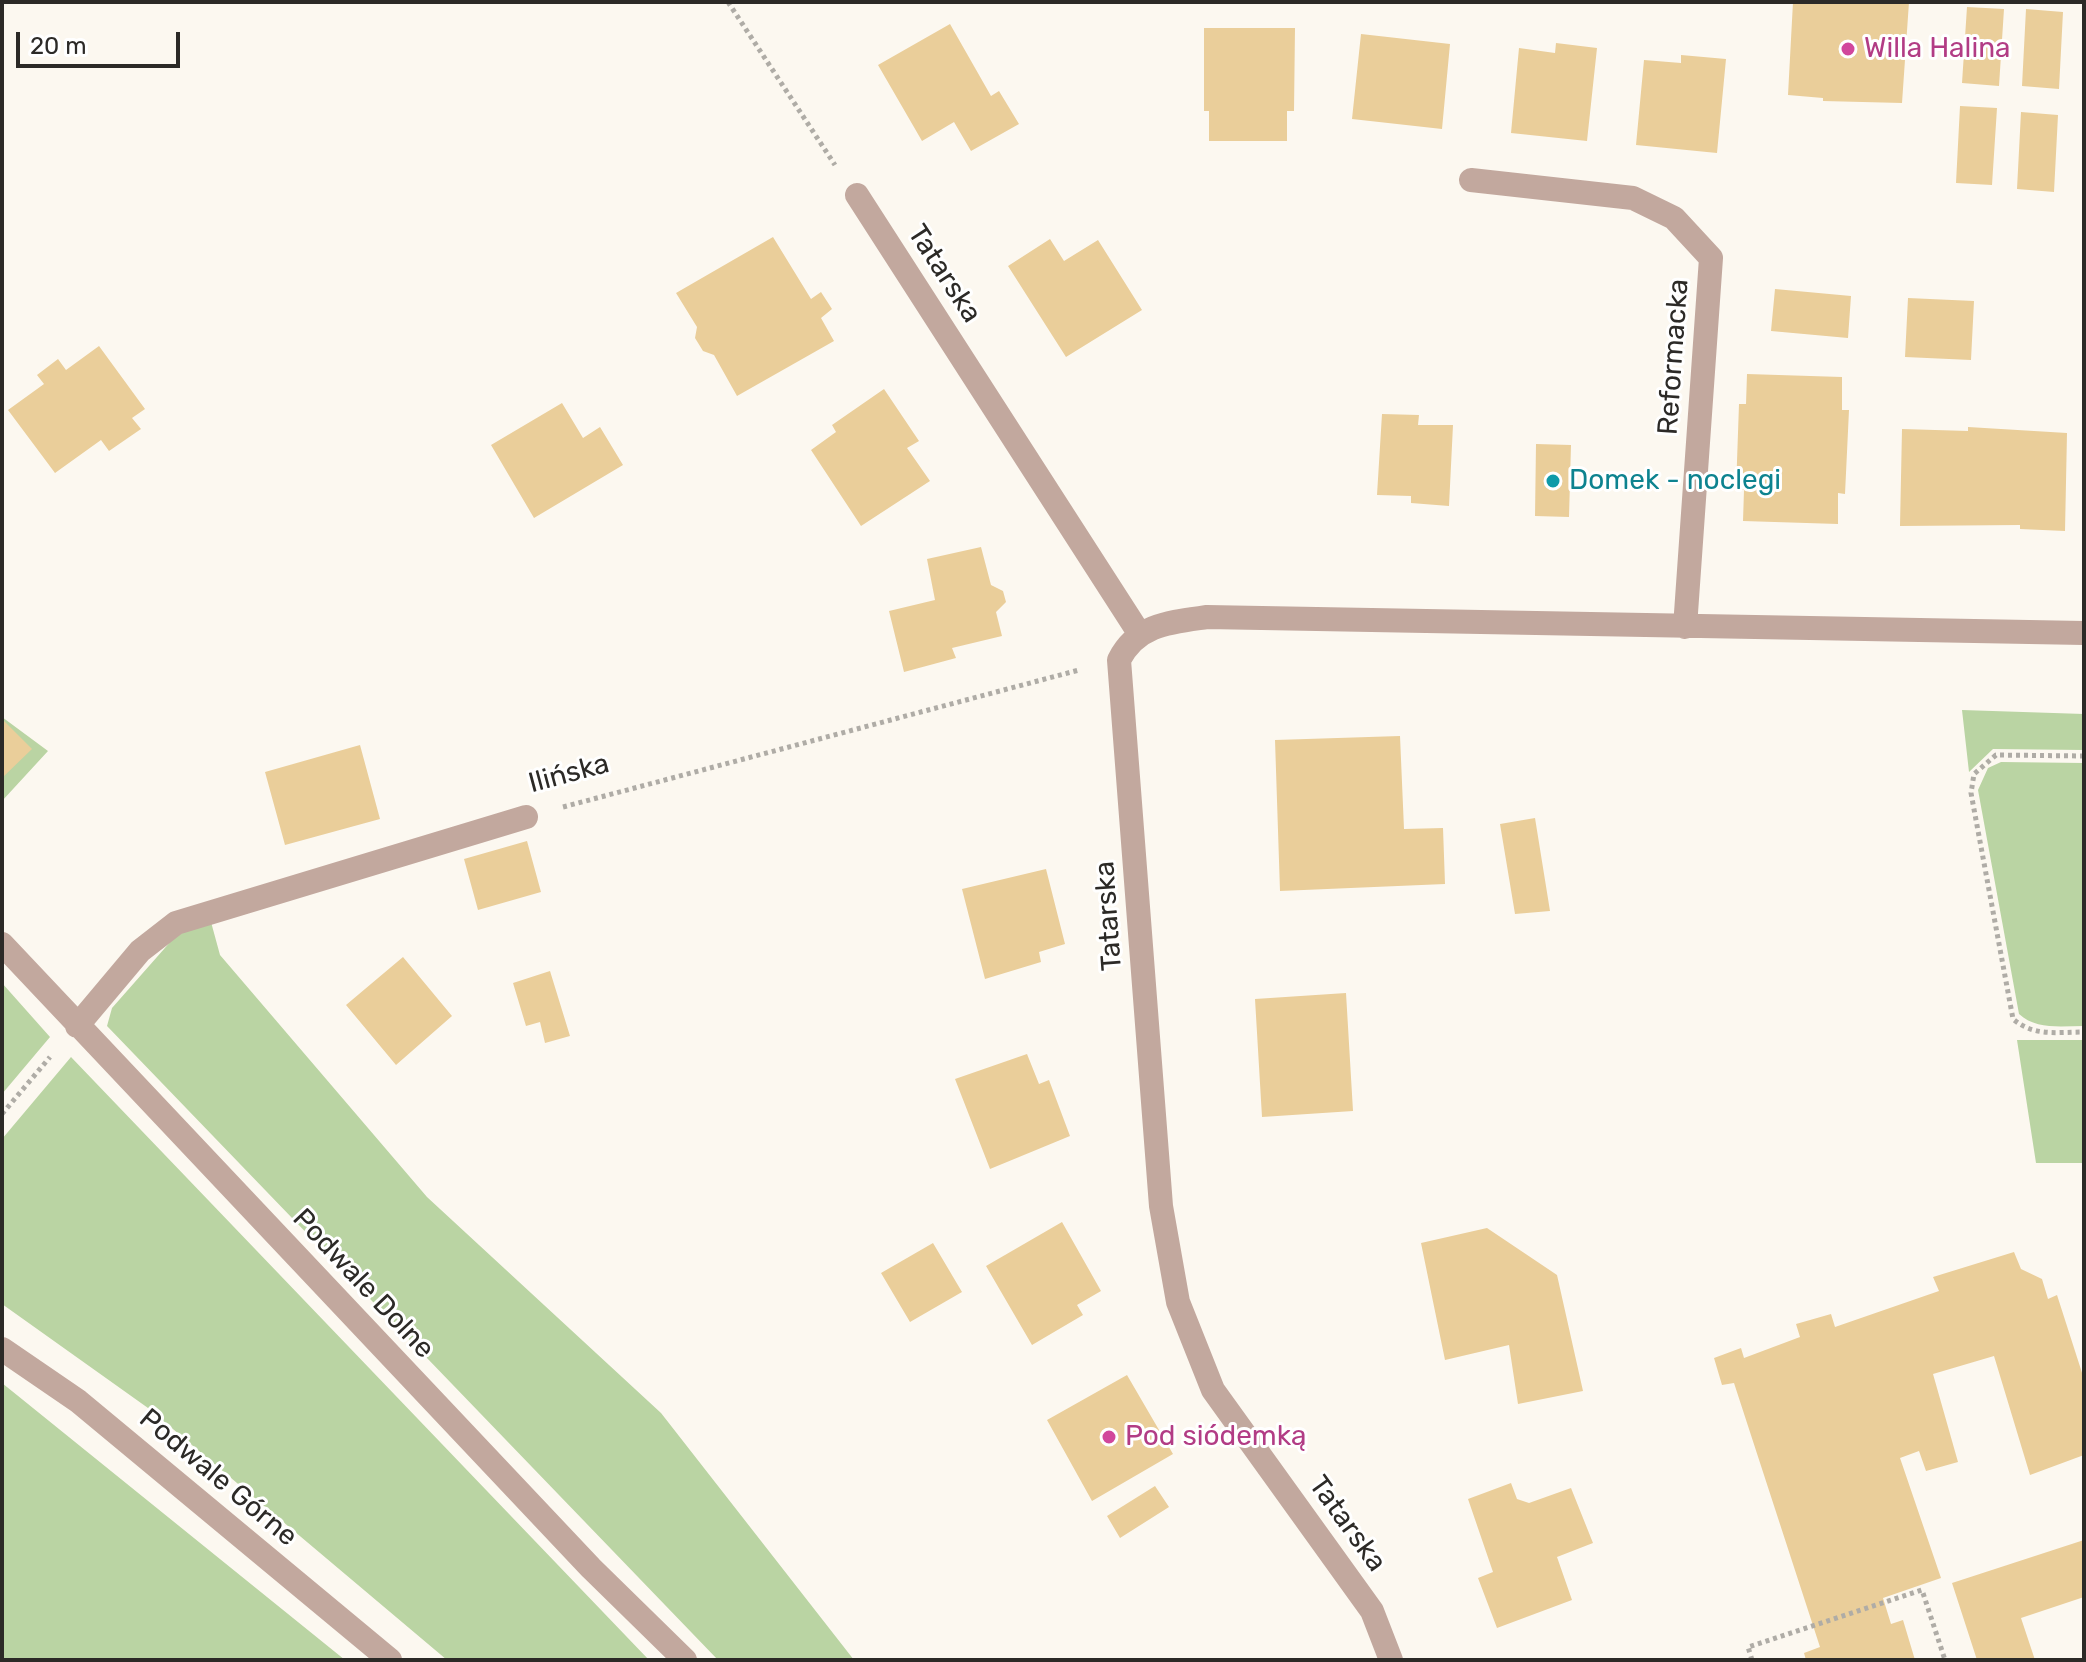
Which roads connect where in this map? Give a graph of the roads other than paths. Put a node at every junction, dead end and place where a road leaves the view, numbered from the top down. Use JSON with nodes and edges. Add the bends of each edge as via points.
{"nodes":[{"id":1,"x":1471,"y":180,"type":"dead end"},
{"id":2,"x":857,"y":195,"type":"road end"},
{"id":3,"x":1685,"y":627,"type":"junction"},
{"id":4,"x":1139,"y":633,"type":"junction"},
{"id":5,"x":2084,"y":633,"type":"edge"},
{"id":6,"x":526,"y":817,"type":"road end"},
{"id":7,"x":2,"y":944,"type":"edge"},
{"id":8,"x":77,"y":1026,"type":"junction"},
{"id":9,"x":2,"y":1349,"type":"edge"},
{"id":10,"x":390,"y":1660,"type":"edge"},
{"id":11,"x":685,"y":1660,"type":"edge"},
{"id":12,"x":1391,"y":1660,"type":"edge"}],
"edges":[{"from":1,"to":3,"type":"street","name":"Reformacka","via":[[1633,198],[1674,218],[1711,258]]},
{"from":2,"to":4,"type":"street","name":"Tatarska"},
{"from":3,"to":4,"type":"street","via":[[1207,617],[1168,622]]},
{"from":3,"to":5,"type":"street"},
{"from":4,"to":12,"type":"street","name":"Tatarska","via":[[1119,660],[1161,1206],[1178,1302],[1213,1390],[1372,1611]]},
{"from":6,"to":8,"type":"street","name":"Ilińska","via":[[176,923],[140,951]]},
{"from":7,"to":8,"type":"street","name":"Podwale Dolne"},
{"from":8,"to":11,"type":"street","name":"Podwale Dolne","via":[[591,1568]]},
{"from":9,"to":10,"type":"street","name":"Podwale Górne","via":[[78,1401]]}]}
